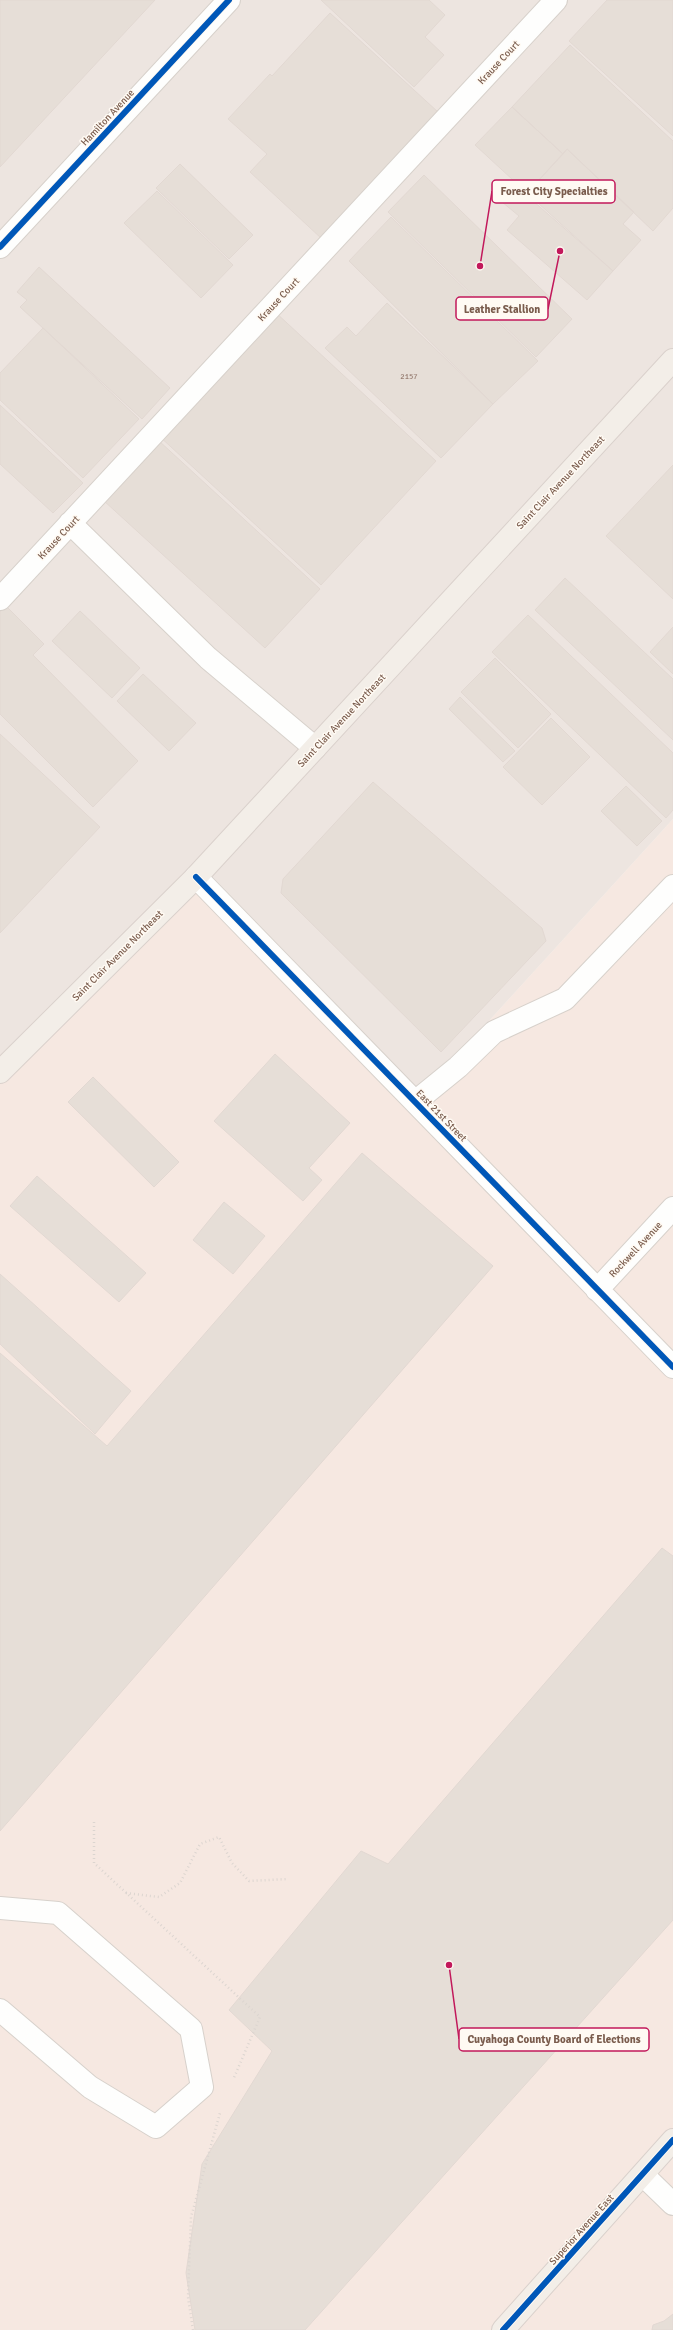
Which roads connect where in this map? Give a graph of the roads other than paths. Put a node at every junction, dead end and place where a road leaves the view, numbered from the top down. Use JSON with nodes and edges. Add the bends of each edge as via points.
{"nodes":[{"id":1,"x":229,"y":0,"type":"edge"},
{"id":2,"x":556,"y":0,"type":"edge"},
{"id":3,"x":0,"y":247,"type":"edge"},
{"id":4,"x":673,"y":360,"type":"edge"},
{"id":5,"x":70,"y":523,"type":"junction"},
{"id":6,"x":0,"y":599,"type":"edge"},
{"id":7,"x":315,"y":748,"type":"junction"},
{"id":8,"x":196,"y":877,"type":"junction"},
{"id":9,"x":673,"y":886,"type":"edge"},
{"id":10,"x":0,"y":1072,"type":"edge"},
{"id":11,"x":415,"y":1102,"type":"junction"},
{"id":12,"x":673,"y":1208,"type":"edge"},
{"id":13,"x":597,"y":1290,"type":"junction"},
{"id":14,"x":673,"y":1367,"type":"edge"},
{"id":15,"x":0,"y":1908,"type":"edge"},
{"id":16,"x":0,"y":2010,"type":"edge"},
{"id":17,"x":673,"y":2140,"type":"edge"},
{"id":18,"x":643,"y":2176,"type":"junction"},
{"id":19,"x":673,"y":2204,"type":"edge"},
{"id":20,"x":503,"y":2330,"type":"edge"}],
"edges":[{"from":1,"to":3,"type":"street","name":"Hamilton Avenue"},
{"from":2,"to":5,"type":"street","name":"Krause Court"},
{"from":4,"to":7,"type":"main road","name":"Saint Clair Avenue Northeast"},
{"from":5,"to":6,"type":"street","name":"Krause Court"},
{"from":5,"to":7,"type":"street","via":[[208,658]]},
{"from":7,"to":8,"type":"main road","name":"Saint Clair Avenue Northeast"},
{"from":8,"to":10,"type":"main road","name":"Saint Clair Avenue Northeast"},
{"from":8,"to":11,"type":"street","name":"East 21st Street"},
{"from":9,"to":11,"type":"street","via":[[565,999],[494,1032],[458,1068]]},
{"from":11,"to":13,"type":"street","name":"East 21st Street"},
{"from":12,"to":13,"type":"street","name":"Rockwell Avenue"},
{"from":13,"to":14,"type":"street","name":"East 21st Street"},
{"from":15,"to":16,"type":"street","via":[[58,1913],[191,2029],[202,2087],[156,2127],[90,2087]]},
{"from":17,"to":18,"type":"main road","name":"Superior Avenue East"},
{"from":18,"to":19,"type":"street"},
{"from":18,"to":20,"type":"main road","name":"Superior Avenue East"}]}
